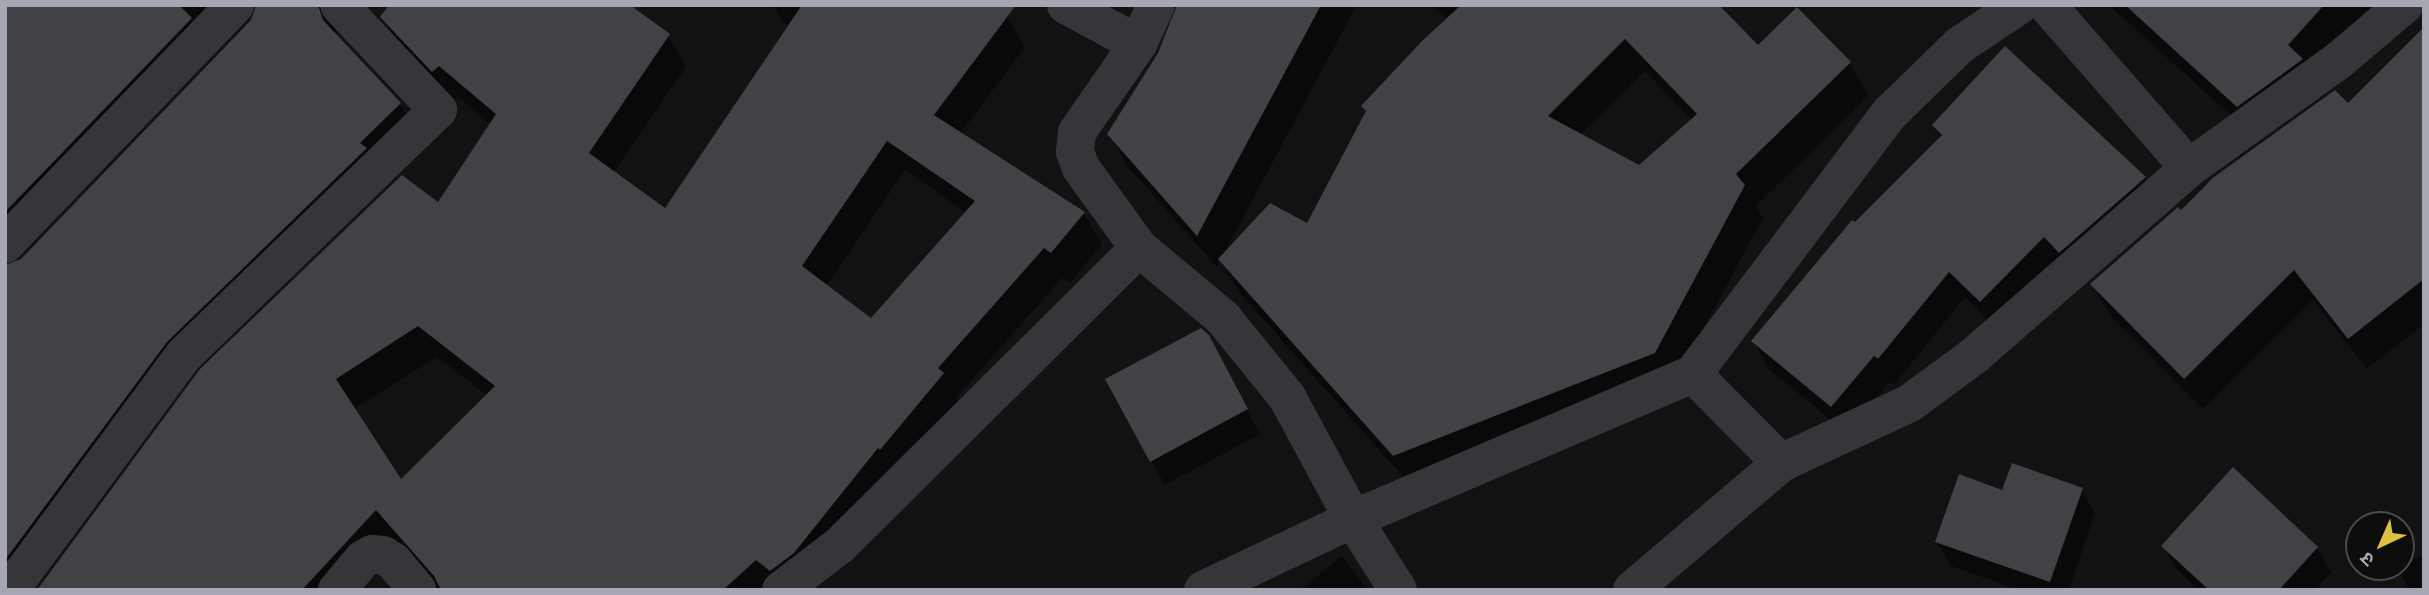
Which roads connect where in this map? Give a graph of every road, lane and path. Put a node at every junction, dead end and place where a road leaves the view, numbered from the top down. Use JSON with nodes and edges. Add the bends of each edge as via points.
{"nodes":[{"id":1,"x":235,"y":5,"type":"edge"},
{"id":2,"x":339,"y":5,"type":"edge"},
{"id":3,"x":1066,"y":5,"type":"edge"},
{"id":4,"x":1156,"y":5,"type":"edge"},
{"id":5,"x":2020,"y":5,"type":"edge"},
{"id":6,"x":2047,"y":5,"type":"edge"},
{"id":7,"x":2404,"y":5,"type":"edge"},
{"id":8,"x":1138,"y":44,"type":"junction"},
{"id":9,"x":2189,"y":168,"type":"junction"},
{"id":10,"x":5,"y":244,"type":"edge"},
{"id":11,"x":1139,"y":248,"type":"junction"},
{"id":12,"x":1693,"y":374,"type":"junction"},
{"id":13,"x":1781,"y":463,"type":"junction"},
{"id":14,"x":1353,"y":519,"type":"junction"},
{"id":15,"x":10,"y":590,"type":"edge"},
{"id":16,"x":337,"y":590,"type":"edge"},
{"id":17,"x":417,"y":590,"type":"edge"},
{"id":18,"x":780,"y":590,"type":"edge"},
{"id":19,"x":1203,"y":590,"type":"edge"},
{"id":20,"x":1398,"y":590,"type":"edge"},
{"id":21,"x":1632,"y":590,"type":"edge"}],
"edges":[{"from":1,"to":10,"type":"street"},
{"from":2,"to":15,"type":"street","via":[[438,110],[184,355]]},
{"from":3,"to":8,"type":"street"},
{"from":4,"to":8,"type":"street"},
{"from":5,"to":12,"type":"street","via":[[1960,45],[1890,113]]},
{"from":6,"to":9,"type":"street"},
{"from":7,"to":9,"type":"street","via":[[2338,61]]},
{"from":8,"to":11,"type":"street","via":[[1077,132],[1075,152],[1091,185]]},
{"from":9,"to":13,"type":"street","via":[[1975,355],[1910,403]]},
{"from":11,"to":14,"type":"street","via":[[1223,318],[1287,397]]},
{"from":11,"to":18,"type":"street","via":[[840,545]]},
{"from":12,"to":13,"type":"street"},
{"from":12,"to":14,"type":"street"},
{"from":13,"to":21,"type":"street"},
{"from":14,"to":19,"type":"street"},
{"from":14,"to":20,"type":"street"},
{"from":16,"to":17,"type":"street","via":[[372,554],[393,561]]}]}
